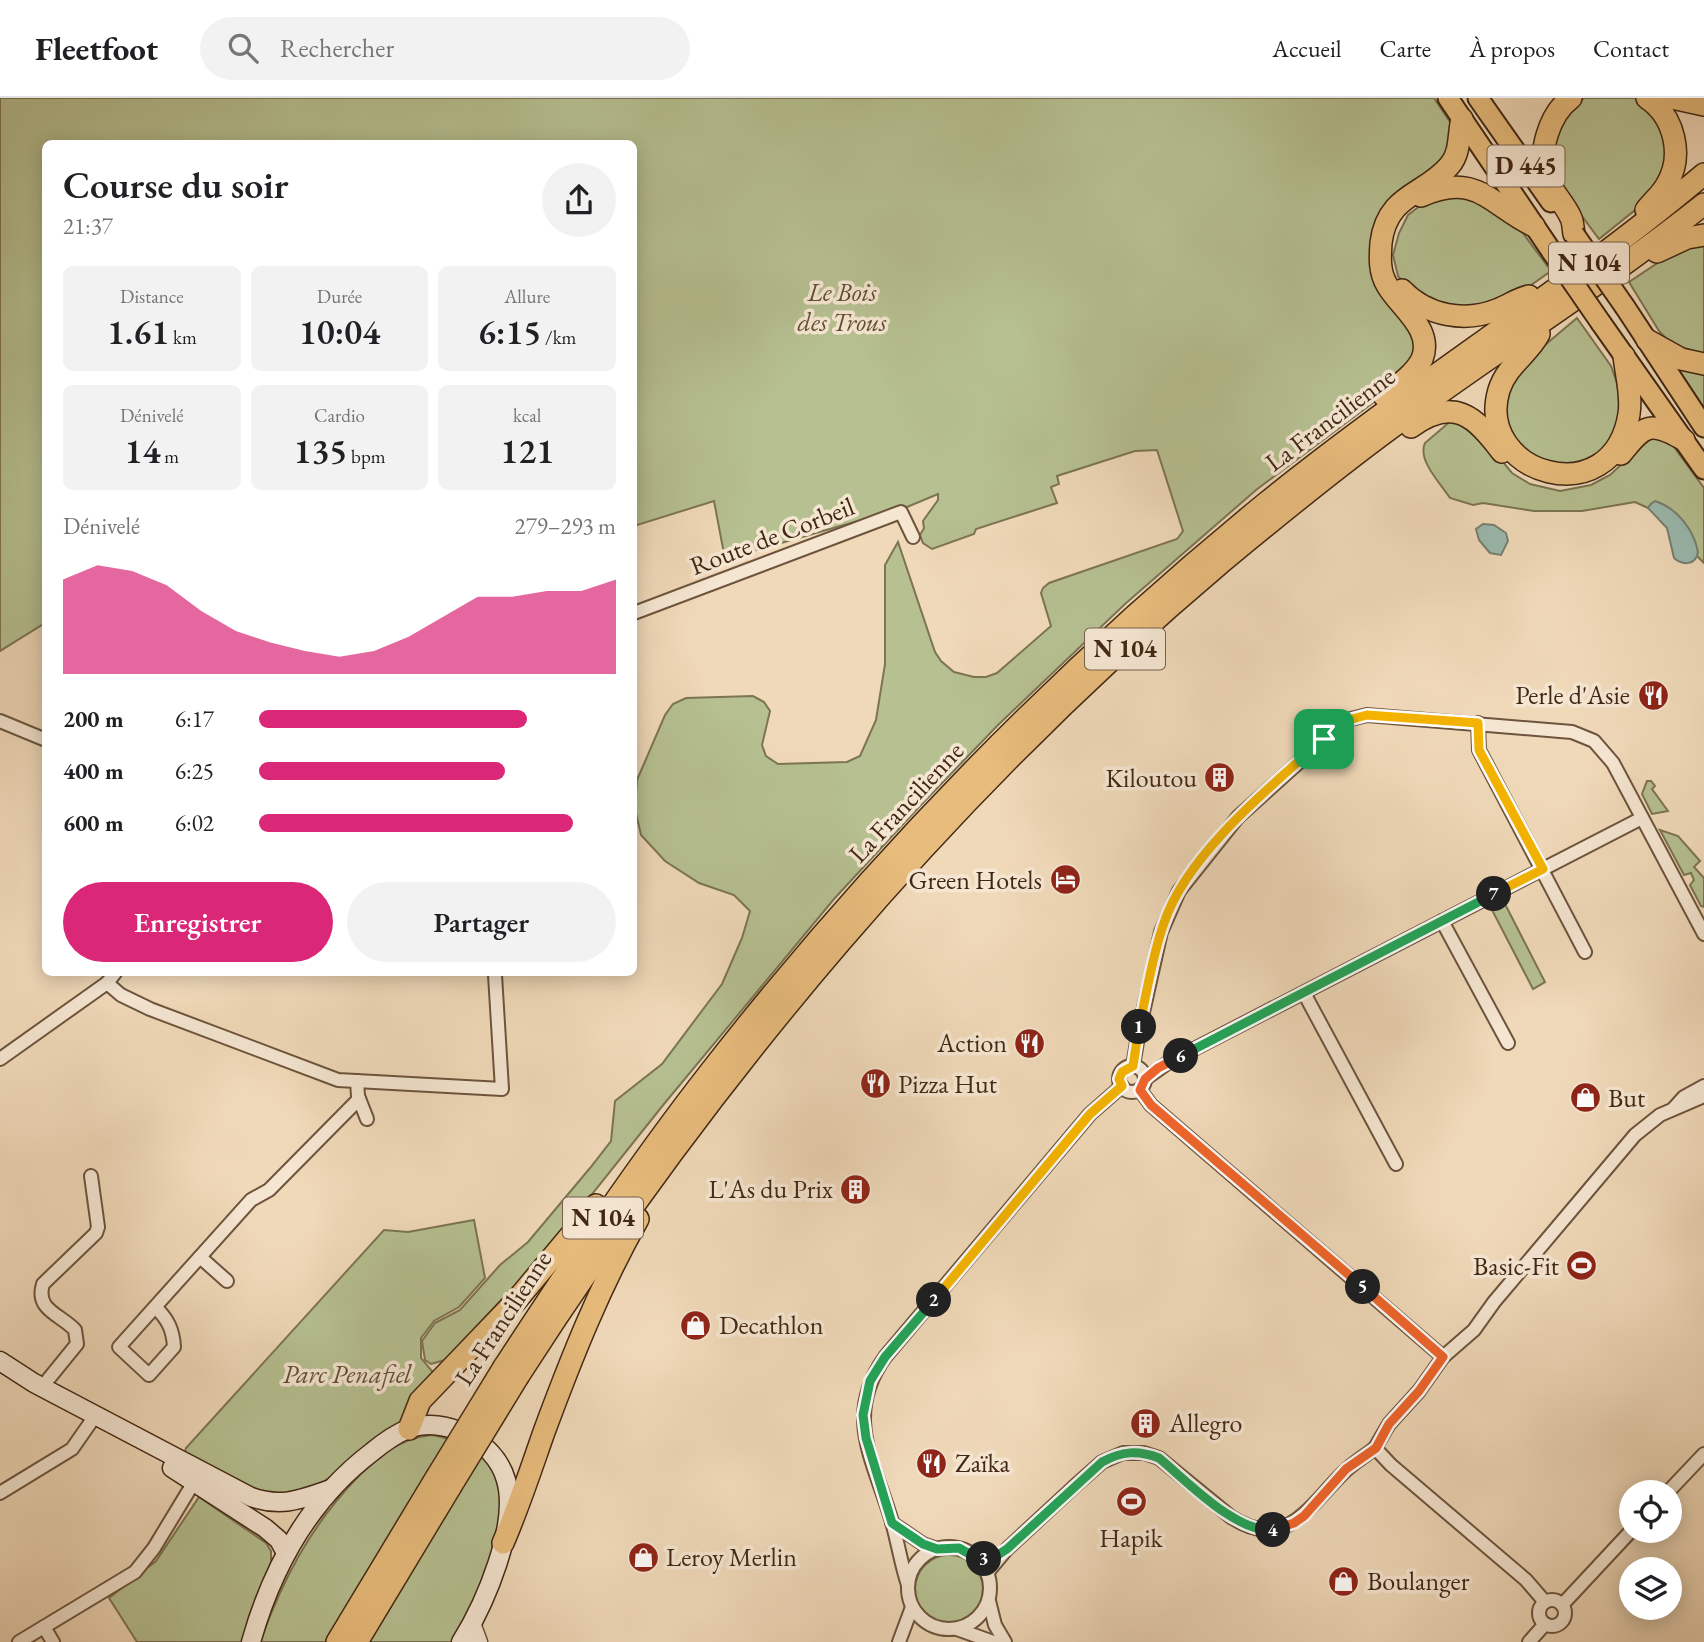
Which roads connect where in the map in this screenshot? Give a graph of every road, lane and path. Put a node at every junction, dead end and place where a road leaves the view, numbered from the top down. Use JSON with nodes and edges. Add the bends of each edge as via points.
{"nodes":[{"id":1,"x":1448,"y":98,"type":"edge"},
{"id":2,"x":1478,"y":98,"type":"edge"},
{"id":3,"x":1571,"y":98,"type":"edge"},
{"id":4,"x":1647,"y":98,"type":"edge"},
{"id":5,"x":1672,"y":98,"type":"edge"},
{"id":6,"x":1704,"y":105,"type":"edge"},
{"id":7,"x":1462,"y":119,"type":"junction"},
{"id":8,"x":1704,"y":174,"type":"edge"},
{"id":9,"x":1704,"y":204,"type":"edge"},
{"id":10,"x":1534,"y":226,"type":"junction"},
{"id":11,"x":1636,"y":229,"type":"junction"},
{"id":12,"x":1574,"y":234,"type":"junction"},
{"id":13,"x":1704,"y":235,"type":"edge"},
{"id":14,"x":1632,"y":260,"type":"junction"},
{"id":15,"x":1542,"y":297,"type":"junction"},
{"id":16,"x":1546,"y":320,"type":"junction"},
{"id":17,"x":1647,"y":340,"type":"junction"},
{"id":18,"x":1624,"y":356,"type":"junction"},
{"id":19,"x":1704,"y":363,"type":"edge"},
{"id":20,"x":1704,"y":427,"type":"edge"},
{"id":21,"x":1379,"y":437,"type":"junction"},
{"id":22,"x":1684,"y":440,"type":"junction"},
{"id":23,"x":1328,"y":455,"type":"junction"},
{"id":24,"x":1704,"y":469,"type":"edge"},
{"id":25,"x":913,"y":537,"type":"dead end"},
{"id":26,"x":637,"y":612,"type":"edge"},
{"id":27,"x":0,"y":721,"type":"edge"},
{"id":28,"x":1478,"y":723,"type":"junction"},
{"id":29,"x":42,"y":738,"type":"edge"},
{"id":30,"x":1642,"y":818,"type":"junction"},
{"id":31,"x":1543,"y":869,"type":"junction"},
{"id":32,"x":1442,"y":921,"type":"junction"},
{"id":33,"x":1704,"y":934,"type":"edge"},
{"id":34,"x":1585,"y":952,"type":"dead end"},
{"id":35,"x":495,"y":976,"type":"edge"},
{"id":36,"x":111,"y":978,"type":"edge"},
{"id":37,"x":1304,"y":993,"type":"junction"},
{"id":38,"x":1508,"y":1042,"type":"dead end"},
{"id":39,"x":0,"y":1059,"type":"edge"},
{"id":40,"x":709,"y":1073,"type":"junction"},
{"id":41,"x":1136,"y":1079,"type":"junction"},
{"id":42,"x":357,"y":1081,"type":"junction"},
{"id":43,"x":1704,"y":1086,"type":"edge"},
{"id":44,"x":1704,"y":1096,"type":"edge"},
{"id":45,"x":359,"y":1099,"type":"junction"},
{"id":46,"x":1674,"y":1108,"type":"junction"},
{"id":47,"x":367,"y":1119,"type":"dead end"},
{"id":48,"x":1396,"y":1164,"type":"dead end"},
{"id":49,"x":91,"y":1176,"type":"dead end"},
{"id":50,"x":649,"y":1184,"type":"junction"},
{"id":51,"x":200,"y":1257,"type":"junction"},
{"id":52,"x":227,"y":1281,"type":"dead end"},
{"id":53,"x":155,"y":1307,"type":"junction"},
{"id":54,"x":1443,"y":1357,"type":"junction"},
{"id":55,"x":0,"y":1361,"type":"edge"},
{"id":56,"x":512,"y":1371,"type":"junction"},
{"id":57,"x":0,"y":1373,"type":"edge"},
{"id":58,"x":42,"y":1387,"type":"junction"},
{"id":59,"x":93,"y":1420,"type":"junction"},
{"id":60,"x":409,"y":1429,"type":"junction"},
{"id":61,"x":1376,"y":1448,"type":"junction"},
{"id":62,"x":1704,"y":1454,"type":"edge"},
{"id":63,"x":1679,"y":1480,"type":"edge"},
{"id":64,"x":194,"y":1482,"type":"junction"},
{"id":65,"x":331,"y":1489,"type":"junction"},
{"id":66,"x":0,"y":1493,"type":"edge"},
{"id":67,"x":892,"y":1523,"type":"junction"},
{"id":68,"x":503,"y":1543,"type":"junction"},
{"id":69,"x":1621,"y":1543,"type":"edge"},
{"id":70,"x":937,"y":1549,"type":"junction"},
{"id":71,"x":1007,"y":1549,"type":"junction"},
{"id":72,"x":286,"y":1553,"type":"junction"},
{"id":73,"x":978,"y":1559,"type":"junction"},
{"id":74,"x":987,"y":1573,"type":"junction"},
{"id":75,"x":908,"y":1585,"type":"junction"},
{"id":76,"x":989,"y":1600,"type":"junction"},
{"id":77,"x":1545,"y":1602,"type":"junction"},
{"id":78,"x":1562,"y":1605,"type":"junction"},
{"id":79,"x":912,"y":1607,"type":"junction"},
{"id":80,"x":472,"y":1623,"type":"junction"},
{"id":81,"x":1545,"y":1624,"type":"junction"},
{"id":82,"x":44,"y":1627,"type":"junction"},
{"id":83,"x":957,"y":1629,"type":"junction"},
{"id":84,"x":19,"y":1642,"type":"edge"},
{"id":85,"x":54,"y":1642,"type":"edge"},
{"id":86,"x":251,"y":1642,"type":"edge"},
{"id":87,"x":337,"y":1642,"type":"edge"},
{"id":88,"x":357,"y":1642,"type":"edge"},
{"id":89,"x":461,"y":1642,"type":"edge"},
{"id":90,"x":479,"y":1642,"type":"edge"},
{"id":91,"x":899,"y":1642,"type":"edge"},
{"id":92,"x":993,"y":1642,"type":"edge"},
{"id":93,"x":1005,"y":1642,"type":"edge"},
{"id":94,"x":1529,"y":1642,"type":"edge"}],
"edges":[{"from":1,"to":7,"type":"main road","number":"D 445"},
{"from":2,"to":12,"type":"main road","number":"D 445"},
{"from":3,"to":12,"type":"highway","via":[[1550,128],[1543,160],[1546,177],[1571,218]]},
{"from":4,"to":11,"type":"highway","via":[[1666,118],[1676,150],[1667,184]]},
{"from":5,"to":6,"type":"highway"},
{"from":7,"to":10,"type":"main road","number":"D 445"},
{"from":7,"to":23,"type":"highway","via":[[1452,164],[1402,201],[1388,220],[1382,240],[1380,263],[1385,283],[1423,334],[1421,360],[1337,435]]},
{"from":8,"to":11,"type":"highway","name":"La Francilienne","number":"N 104"},
{"from":9,"to":14,"type":"highway","name":"La Francilienne","number":"N 104"},
{"from":10,"to":15,"type":"highway","via":[[1482,193],[1453,187],[1437,190],[1422,195],[1401,215],[1390,242],[1389,265],[1407,296],[1444,315],[1479,315],[1527,296]]},
{"from":10,"to":18,"type":"main road","number":"D 445","bridge":true},
{"from":11,"to":15,"type":"highway","name":"La Francilienne","number":"N 104"},
{"from":12,"to":17,"type":"main road","number":"D 445","bridge":true},
{"from":13,"to":14,"type":"highway"},
{"from":14,"to":16,"type":"highway","name":"La Francilienne","number":"N 104"},
{"from":15,"to":23,"type":"highway","name":"La Francilienne","number":"N 104"},
{"from":16,"to":18,"type":"highway","via":[[1536,341],[1507,372],[1496,411],[1510,448],[1541,471],[1576,474],[1609,456],[1629,417]]},
{"from":16,"to":21,"type":"highway","name":"La Francilienne","number":"N 104"},
{"from":17,"to":19,"type":"highway","via":[[1681,359]]},
{"from":17,"to":20,"type":"main road"},
{"from":18,"to":22,"type":"main road"},
{"from":21,"to":22,"type":"highway","via":[[1401,434],[1439,413],[1468,415],[1518,468],[1558,483],[1596,474],[1648,428],[1662,428]]},
{"from":21,"to":50,"type":"highway","name":"La Francilienne","number":"N 104","via":[[1222,563],[999,769],[832,952]]},
{"from":22,"to":24,"type":"main road"},
{"from":23,"to":40,"type":"highway","name":"La Francilienne","number":"N 104","via":[[1121,629],[988,755],[835,921]]},
{"from":25,"to":26,"type":"street","name":"Route de Corbeil","via":[[901,512]]},
{"from":27,"to":29,"type":"street"},
{"from":28,"to":30,"type":"street","via":[[1560,730],[1594,741],[1608,755]]},
{"from":28,"to":31,"type":"street","via":[[1479,750]]},
{"from":28,"to":41,"type":"street","via":[[1367,715],[1352,719],[1253,802],[1190,874],[1171,905],[1136,1045]]},
{"from":30,"to":31,"type":"street"},
{"from":30,"to":33,"type":"street"},
{"from":31,"to":32,"type":"street"},
{"from":31,"to":34,"type":"street"},
{"from":32,"to":37,"type":"street"},
{"from":32,"to":38,"type":"street"},
{"from":35,"to":42,"type":"street","via":[[502,1089]]},
{"from":36,"to":39,"type":"street"},
{"from":36,"to":42,"type":"street","via":[[121,995],[150,1009],[338,1080]]},
{"from":37,"to":41,"type":"street"},
{"from":37,"to":48,"type":"street"},
{"from":40,"to":56,"type":"highway","name":"La Francilienne","number":"N 104","via":[[611,1206]]},
{"from":40,"to":60,"type":"highway","via":[[683,1092],[515,1302],[420,1401]]},
{"from":41,"to":54,"type":"street","via":[[1151,1105]]},
{"from":41,"to":67,"type":"street","via":[[1090,1114],[885,1357],[870,1381],[863,1415],[866,1438]]},
{"from":42,"to":45,"type":"street"},
{"from":43,"to":46,"type":"street"},
{"from":44,"to":46,"type":"street"},
{"from":45,"to":47,"type":"street"},
{"from":45,"to":51,"type":"street","via":[[269,1191],[251,1200]]},
{"from":46,"to":54,"type":"street","via":[[1635,1135],[1474,1331]]},
{"from":49,"to":58,"type":"street","via":[[96,1233],[43,1283],[41,1292],[46,1308],[75,1330],[77,1344]]},
{"from":50,"to":56,"type":"highway","name":"La Francilienne","number":"N 104"},
{"from":50,"to":68,"type":"highway","via":[[646,1204],[610,1270],[582,1336]]},
{"from":51,"to":52,"type":"street"},
{"from":51,"to":53,"type":"street"},
{"from":53,"to":53,"type":"street","via":[[173,1333],[174,1347],[149,1375],[119,1347]]},
{"from":54,"to":61,"type":"street","via":[[1389,1424]]},
{"from":55,"to":58,"type":"main road"},
{"from":56,"to":87,"type":"highway","name":"La Francilienne","number":"N 104","bridge":true},
{"from":56,"to":88,"type":"highway","name":"La Francilienne","number":"N 104","bridge":true},
{"from":57,"to":59,"type":"main road"},
{"from":58,"to":59,"type":"main road"},
{"from":59,"to":64,"type":"main road"},
{"from":59,"to":65,"type":"main road","via":[[263,1502],[286,1503]]},
{"from":59,"to":66,"type":"street","via":[[72,1449]]},
{"from":60,"to":65,"type":"main road","via":[[362,1459]]},
{"from":60,"to":68,"type":"main road","via":[[441,1425],[472,1437],[491,1452],[507,1482]]},
{"from":61,"to":71,"type":"street","via":[[1346,1469],[1304,1516],[1284,1527],[1262,1530],[1231,1517],[1159,1458],[1123,1452],[1102,1462]]},
{"from":61,"to":77,"type":"street"},
{"from":62,"to":63,"type":"street"},
{"from":64,"to":72,"type":"main road","via":[[275,1535]]},
{"from":64,"to":82,"type":"street","via":[[135,1572]]},
{"from":65,"to":72,"type":"main road"},
{"from":67,"to":70,"type":"street"},
{"from":67,"to":75,"type":"street"},
{"from":68,"to":80,"type":"main road"},
{"from":69,"to":78,"type":"street"},
{"from":70,"to":73,"type":"street","via":[[959,1548]]},
{"from":70,"to":75,"type":"street","via":[[917,1562]]},
{"from":71,"to":73,"type":"street","via":[[993,1558]]},
{"from":71,"to":74,"type":"street"},
{"from":72,"to":86,"type":"main road"},
{"from":73,"to":74,"type":"street"},
{"from":74,"to":76,"type":"street"},
{"from":75,"to":79,"type":"street"},
{"from":76,"to":83,"type":"street","via":[[977,1619]]},
{"from":76,"to":93,"type":"street"},
{"from":77,"to":78,"type":"street"},
{"from":77,"to":81,"type":"street","via":[[1539,1614]]},
{"from":78,"to":81,"type":"street","via":[[1562,1620]]},
{"from":79,"to":83,"type":"street","via":[[937,1628]]},
{"from":79,"to":91,"type":"street"},
{"from":80,"to":89,"type":"main road"},
{"from":80,"to":90,"type":"street"},
{"from":81,"to":94,"type":"street"},
{"from":82,"to":84,"type":"street"},
{"from":82,"to":85,"type":"street"},
{"from":83,"to":92,"type":"street"}]}
